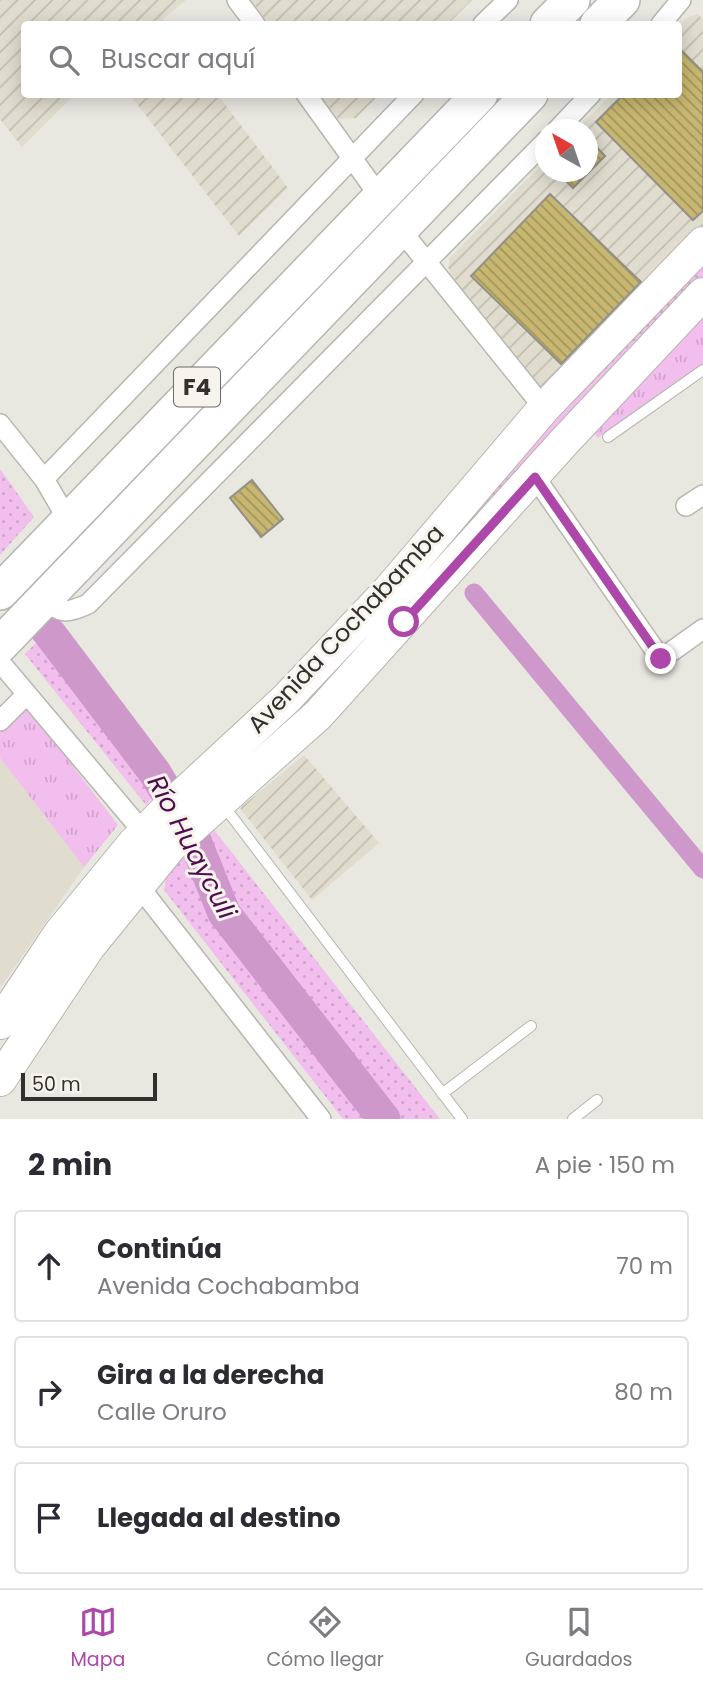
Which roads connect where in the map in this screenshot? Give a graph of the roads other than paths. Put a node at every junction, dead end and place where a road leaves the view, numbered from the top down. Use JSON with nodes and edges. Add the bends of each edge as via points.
{"nodes":[{"id":1,"x":237,"y":0,"type":"edge"},
{"id":2,"x":508,"y":0,"type":"edge"},
{"id":3,"x":572,"y":0,"type":"edge"},
{"id":4,"x":622,"y":0,"type":"edge"},
{"id":5,"x":681,"y":0,"type":"edge"},
{"id":6,"x":253,"y":21,"type":"edge"},
{"id":7,"x":487,"y":21,"type":"edge"},
{"id":8,"x":551,"y":21,"type":"edge"},
{"id":9,"x":601,"y":21,"type":"edge"},
{"id":10,"x":664,"y":21,"type":"edge"},
{"id":11,"x":309,"y":98,"type":"edge"},
{"id":12,"x":410,"y":98,"type":"edge"},
{"id":13,"x":476,"y":98,"type":"edge"},
{"id":14,"x":526,"y":98,"type":"edge"},
{"id":15,"x":588,"y":98,"type":"edge"},
{"id":16,"x":568,"y":119,"type":"edge"},
{"id":17,"x":535,"y":151,"type":"edge"},
{"id":18,"x":352,"y":158,"type":"junction"},
{"id":19,"x":380,"y":197,"type":"junction"},
{"id":20,"x":400,"y":229,"type":"junction"},
{"id":21,"x":703,"y":243,"type":"edge"},
{"id":22,"x":425,"y":262,"type":"junction"},
{"id":23,"x":703,"y":294,"type":"edge"},
{"id":24,"x":703,"y":370,"type":"edge"},
{"id":25,"x":544,"y":408,"type":"junction"},
{"id":26,"x":0,"y":424,"type":"edge"},
{"id":27,"x":608,"y":436,"type":"dead end"},
{"id":28,"x":535,"y":477,"type":"junction"},
{"id":29,"x":44,"y":479,"type":"junction"},
{"id":30,"x":703,"y":495,"type":"edge"},
{"id":31,"x":686,"y":506,"type":"dead end"},
{"id":32,"x":68,"y":520,"type":"junction"},
{"id":33,"x":7,"y":585,"type":"edge"},
{"id":34,"x":36,"y":608,"type":"junction"},
{"id":35,"x":703,"y":629,"type":"edge"},
{"id":36,"x":0,"y":645,"type":"edge"},
{"id":37,"x":0,"y":662,"type":"edge"},
{"id":38,"x":27,"y":694,"type":"junction"},
{"id":39,"x":0,"y":721,"type":"edge"},
{"id":40,"x":190,"y":813,"type":"junction"},
{"id":41,"x":143,"y":856,"type":"junction"},
{"id":42,"x":0,"y":1023,"type":"edge"},
{"id":43,"x":531,"y":1026,"type":"dead end"},
{"id":44,"x":0,"y":1080,"type":"edge"},
{"id":45,"x":442,"y":1094,"type":"junction"},
{"id":46,"x":597,"y":1100,"type":"dead end"},
{"id":47,"x":321,"y":1119,"type":"edge"},
{"id":48,"x":462,"y":1119,"type":"edge"},
{"id":49,"x":573,"y":1119,"type":"edge"}],
"edges":[{"from":1,"to":6,"type":"street"},
{"from":2,"to":7,"type":"street"},
{"from":3,"to":8,"type":"highway"},
{"from":4,"to":9,"type":"highway"},
{"from":5,"to":10,"type":"street"},
{"from":11,"to":18,"type":"street"},
{"from":12,"to":18,"type":"street"},
{"from":13,"to":19,"type":"highway","number":"F4"},
{"from":14,"to":20,"type":"highway","number":"F4"},
{"from":15,"to":16,"type":"street"},
{"from":17,"to":22,"type":"street"},
{"from":18,"to":19,"type":"street"},
{"from":18,"to":29,"type":"street"},
{"from":19,"to":32,"type":"highway","number":"F4"},
{"from":20,"to":22,"type":"street"},
{"from":20,"to":34,"type":"highway","number":"F4"},
{"from":21,"to":25,"type":"main road","name":"Avenida Cochabamba"},
{"from":22,"to":25,"type":"street"},
{"from":22,"to":34,"type":"street","via":[[88,604],[71,612]]},
{"from":23,"to":28,"type":"main road","name":"Avenida Cochabamba"},
{"from":24,"to":27,"type":"lane"},
{"from":25,"to":40,"type":"main road","name":"Avenida Cochabamba"},
{"from":26,"to":29,"type":"street"},
{"from":28,"to":35,"type":"street","via":[[661,659]]},
{"from":28,"to":40,"type":"main road","name":"Avenida Cochabamba","via":[[318,715]]},
{"from":29,"to":32,"type":"street"},
{"from":30,"to":31,"type":"street"},
{"from":32,"to":33,"type":"highway","number":"F4"},
{"from":34,"to":36,"type":"highway","number":"F4"},
{"from":37,"to":38,"type":"street"},
{"from":38,"to":39,"type":"street"},
{"from":38,"to":41,"type":"street"},
{"from":40,"to":41,"type":"main road","name":"Avenida Cochabamba"},
{"from":40,"to":45,"type":"lane"},
{"from":41,"to":42,"type":"main road","name":"Avenida Cochabamba","via":[[60,933]]},
{"from":41,"to":44,"type":"main road","name":"Avenida Cochabamba"},
{"from":41,"to":47,"type":"street"},
{"from":43,"to":45,"type":"lane"},
{"from":45,"to":48,"type":"lane"},
{"from":46,"to":49,"type":"lane"}]}
